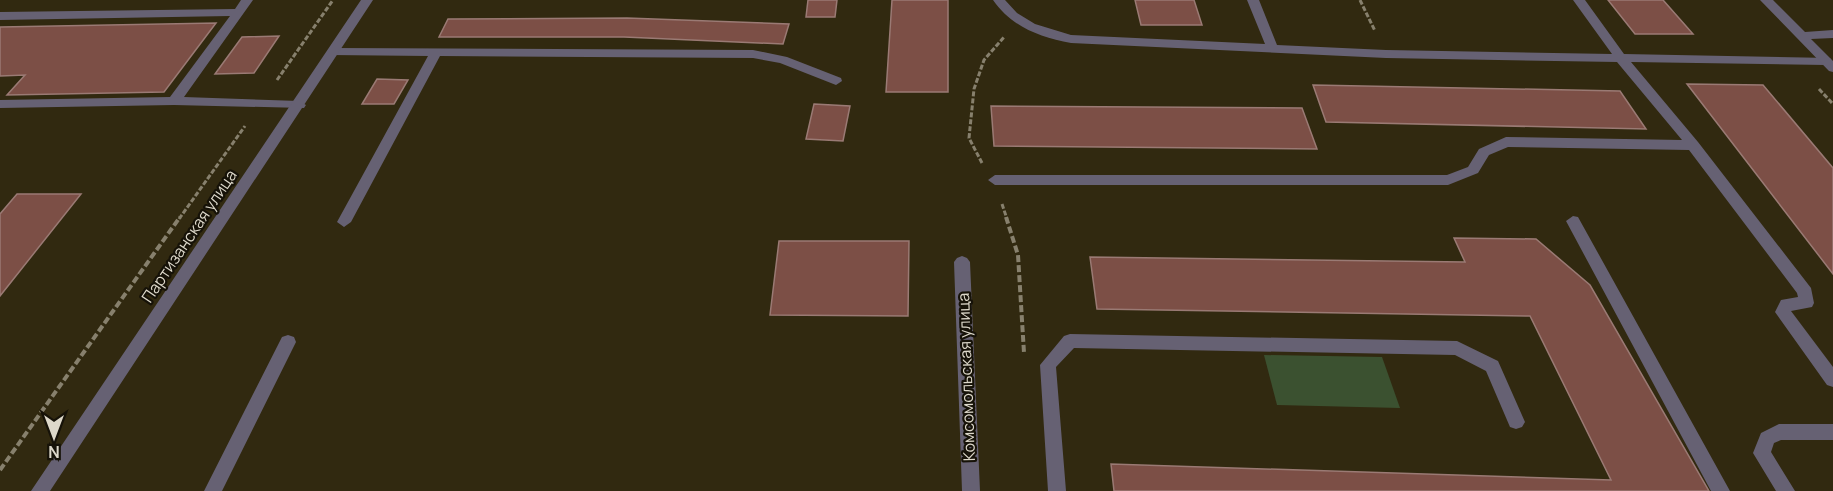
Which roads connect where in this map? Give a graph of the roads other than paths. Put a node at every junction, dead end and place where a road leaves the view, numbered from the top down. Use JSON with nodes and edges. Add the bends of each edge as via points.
{"nodes":[{"id":1,"x":248,"y":0,"type":"edge"},
{"id":2,"x":367,"y":0,"type":"edge"},
{"id":3,"x":999,"y":0,"type":"edge"},
{"id":4,"x":1253,"y":0,"type":"edge"},
{"id":5,"x":1579,"y":0,"type":"edge"},
{"id":6,"x":1766,"y":0,"type":"edge"},
{"id":7,"x":238,"y":12,"type":"junction"},
{"id":8,"x":0,"y":16,"type":"edge"},
{"id":9,"x":1833,"y":34,"type":"edge"},
{"id":10,"x":1801,"y":36,"type":"junction"},
{"id":11,"x":1272,"y":47,"type":"junction"},
{"id":12,"x":334,"y":52,"type":"junction"},
{"id":13,"x":436,"y":53,"type":"junction"},
{"id":14,"x":1621,"y":58,"type":"junction"},
{"id":15,"x":1829,"y":65,"type":"edge"},
{"id":16,"x":836,"y":81,"type":"dead end"},
{"id":17,"x":174,"y":101,"type":"junction"},
{"id":18,"x":0,"y":104,"type":"edge"},
{"id":19,"x":299,"y":105,"type":"junction"},
{"id":20,"x":1694,"y":145,"type":"junction"},
{"id":21,"x":995,"y":180,"type":"road end"},
{"id":22,"x":1573,"y":221,"type":"dead end"},
{"id":23,"x":344,"y":222,"type":"dead end"},
{"id":24,"x":962,"y":262,"type":"dead end"},
{"id":25,"x":288,"y":342,"type":"dead end"},
{"id":26,"x":1833,"y":380,"type":"edge"},
{"id":27,"x":1516,"y":422,"type":"dead end"},
{"id":28,"x":1833,"y":432,"type":"edge"},
{"id":29,"x":40,"y":491,"type":"edge"},
{"id":30,"x":213,"y":491,"type":"edge"},
{"id":31,"x":971,"y":491,"type":"edge"},
{"id":32,"x":1057,"y":491,"type":"edge"},
{"id":33,"x":1721,"y":491,"type":"edge"},
{"id":34,"x":1786,"y":491,"type":"edge"}],
"edges":[{"from":1,"to":7,"type":"street"},
{"from":2,"to":12,"type":"street","name":"Партизанская улица"},
{"from":3,"to":11,"type":"street","via":[[1021,21],[1053,36]]},
{"from":4,"to":11,"type":"street"},
{"from":5,"to":14,"type":"street"},
{"from":6,"to":10,"type":"street"},
{"from":7,"to":8,"type":"street"},
{"from":7,"to":17,"type":"street"},
{"from":9,"to":10,"type":"street"},
{"from":10,"to":15,"type":"street"},
{"from":11,"to":14,"type":"street","via":[[1386,54]]},
{"from":12,"to":13,"type":"street"},
{"from":12,"to":19,"type":"street","name":"Партизанская улица"},
{"from":13,"to":16,"type":"street","via":[[753,54],[783,60]]},
{"from":13,"to":23,"type":"street"},
{"from":14,"to":15,"type":"street"},
{"from":14,"to":20,"type":"street"},
{"from":17,"to":18,"type":"street"},
{"from":17,"to":19,"type":"street"},
{"from":19,"to":29,"type":"street","name":"Партизанская улица"},
{"from":20,"to":21,"type":"street","via":[[1506,142],[1484,152],[1473,170],[1448,180]]},
{"from":20,"to":26,"type":"street","via":[[1805,292],[1806,303],[1787,304],[1783,312]]},
{"from":22,"to":33,"type":"street"},
{"from":24,"to":31,"type":"street","name":"Комсомольская улица"},
{"from":25,"to":30,"type":"street"},
{"from":27,"to":32,"type":"street","via":[[1492,366],[1457,348],[1070,341],[1048,364]]},
{"from":28,"to":34,"type":"street","via":[[1779,432],[1767,438],[1762,453]]}]}
